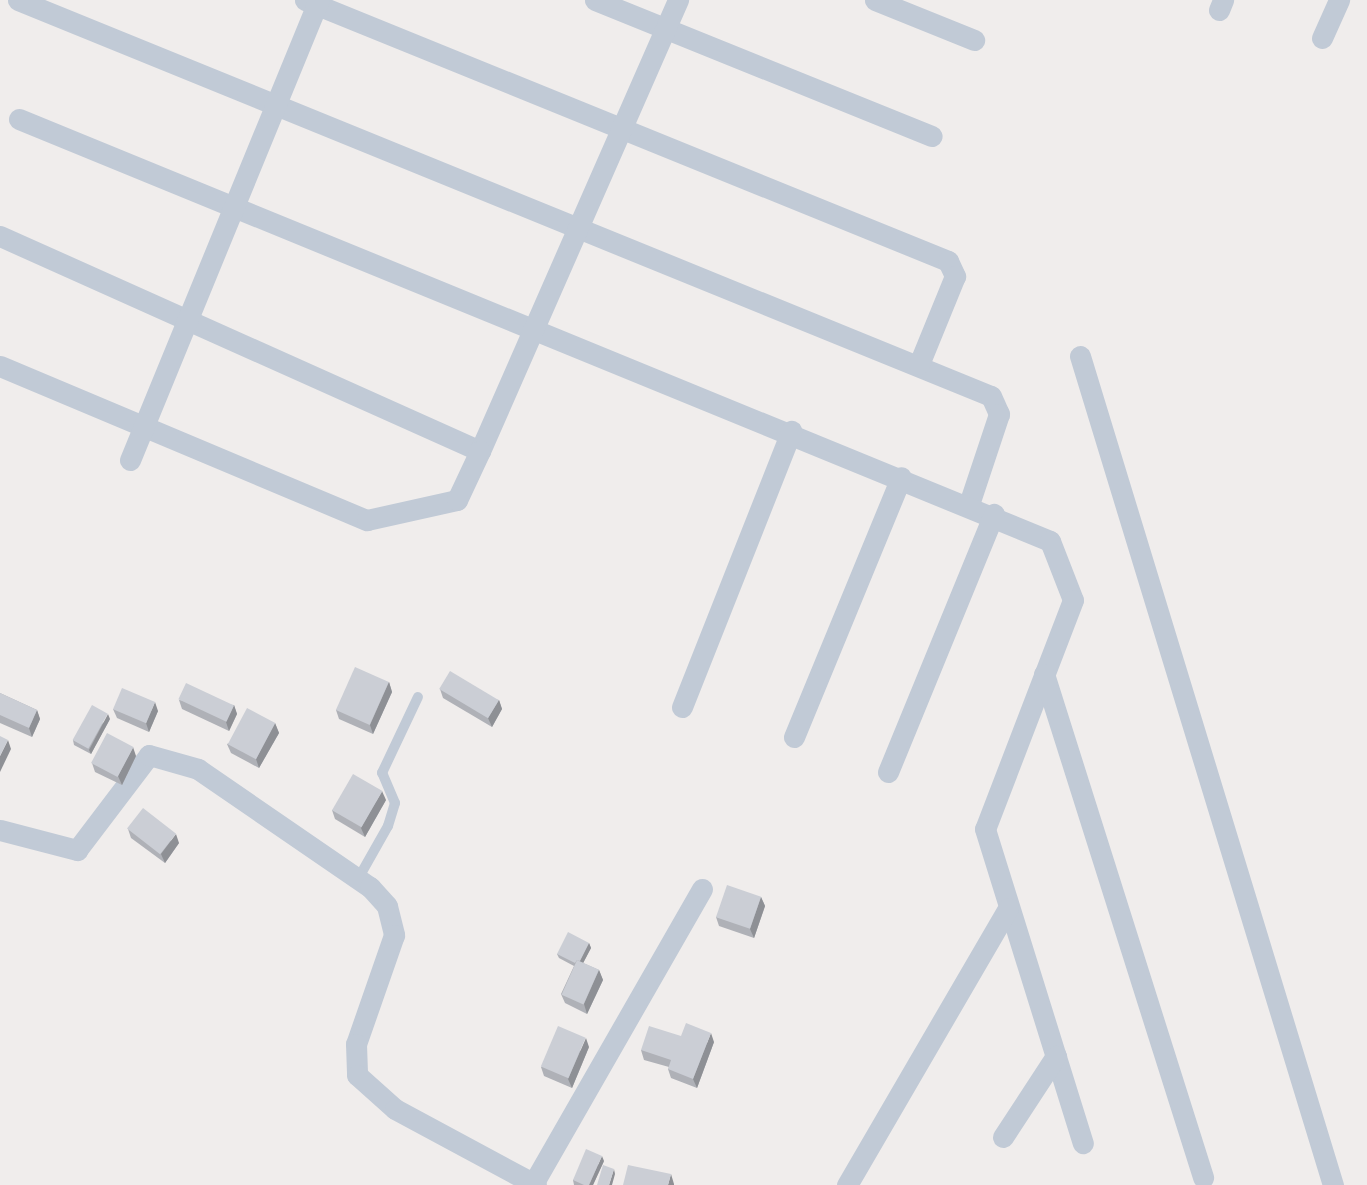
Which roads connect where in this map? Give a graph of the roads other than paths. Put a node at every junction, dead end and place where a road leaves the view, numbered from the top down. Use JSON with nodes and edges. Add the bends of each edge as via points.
{"nodes":[{"id":1,"x":18,"y":0,"type":"edge"},
{"id":2,"x":595,"y":0,"type":"edge"},
{"id":3,"x":678,"y":0,"type":"edge"},
{"id":4,"x":875,"y":0,"type":"edge"},
{"id":5,"x":1339,"y":0,"type":"edge"},
{"id":6,"x":314,"y":2,"type":"edge"},
{"id":7,"x":666,"y":29,"type":"junction"},
{"id":8,"x":1322,"y":38,"type":"dead end"},
{"id":9,"x":974,"y":40,"type":"dead end"},
{"id":10,"x":275,"y":108,"type":"junction"},
{"id":11,"x":19,"y":119,"type":"dead end"},
{"id":12,"x":623,"y":129,"type":"junction"},
{"id":13,"x":932,"y":136,"type":"dead end"},
{"id":14,"x":236,"y":204,"type":"junction"},
{"id":15,"x":580,"y":229,"type":"junction"},
{"id":16,"x":0,"y":236,"type":"edge"},
{"id":17,"x":189,"y":319,"type":"junction"},
{"id":18,"x":537,"y":328,"type":"junction"},
{"id":19,"x":1080,"y":356,"type":"dead end"},
{"id":20,"x":919,"y":364,"type":"junction"},
{"id":21,"x":0,"y":366,"type":"edge"},
{"id":22,"x":145,"y":425,"type":"junction"},
{"id":23,"x":790,"y":432,"type":"junction"},
{"id":24,"x":480,"y":452,"type":"junction"},
{"id":25,"x":130,"y":460,"type":"dead end"},
{"id":26,"x":901,"y":477,"type":"junction"},
{"id":27,"x":969,"y":504,"type":"junction"},
{"id":28,"x":994,"y":514,"type":"junction"},
{"id":29,"x":1044,"y":674,"type":"junction"},
{"id":30,"x":418,"y":697,"type":"dead end"},
{"id":31,"x":682,"y":707,"type":"dead end"},
{"id":32,"x":794,"y":737,"type":"dead end"},
{"id":33,"x":888,"y":772,"type":"dead end"},
{"id":34,"x":0,"y":830,"type":"edge"},
{"id":35,"x":358,"y":879,"type":"junction"},
{"id":36,"x":702,"y":889,"type":"dead end"},
{"id":37,"x":1008,"y":908,"type":"junction"},
{"id":38,"x":1056,"y":1056,"type":"junction"},
{"id":39,"x":1003,"y":1137,"type":"dead end"},
{"id":40,"x":1083,"y":1143,"type":"dead end"},
{"id":41,"x":1203,"y":1177,"type":"dead end"},
{"id":42,"x":534,"y":1184,"type":"edge"},
{"id":43,"x":847,"y":1185,"type":"edge"},
{"id":44,"x":1333,"y":1185,"type":"edge"}],
"edges":[{"from":1,"to":10,"type":"street"},
{"from":2,"to":7,"type":"street"},
{"from":3,"to":7,"type":"street"},
{"from":4,"to":9,"type":"street"},
{"from":5,"to":8,"type":"street"},
{"from":6,"to":10,"type":"street"},
{"from":6,"to":12,"type":"street"},
{"from":7,"to":12,"type":"street"},
{"from":7,"to":13,"type":"street"},
{"from":10,"to":14,"type":"street"},
{"from":10,"to":15,"type":"street"},
{"from":11,"to":14,"type":"street"},
{"from":12,"to":15,"type":"street"},
{"from":12,"to":20,"type":"street","via":[[948,261],[955,276]]},
{"from":14,"to":17,"type":"street"},
{"from":14,"to":18,"type":"street"},
{"from":15,"to":18,"type":"street"},
{"from":15,"to":20,"type":"street"},
{"from":16,"to":17,"type":"street"},
{"from":17,"to":22,"type":"street"},
{"from":17,"to":24,"type":"street"},
{"from":18,"to":23,"type":"street"},
{"from":18,"to":24,"type":"street"},
{"from":19,"to":44,"type":"street"},
{"from":20,"to":27,"type":"street","via":[[997,404],[999,414]]},
{"from":21,"to":22,"type":"street"},
{"from":22,"to":24,"type":"street","via":[[367,520],[457,500]]},
{"from":22,"to":25,"type":"street"},
{"from":23,"to":26,"type":"street"},
{"from":23,"to":31,"type":"street"},
{"from":26,"to":27,"type":"street"},
{"from":26,"to":32,"type":"street"},
{"from":27,"to":28,"type":"street"},
{"from":28,"to":29,"type":"street","via":[[1050,541],[1072,586],[1073,600]]},
{"from":28,"to":33,"type":"street"},
{"from":29,"to":37,"type":"street","via":[[985,823]]},
{"from":29,"to":41,"type":"street"},
{"from":30,"to":35,"type":"lane","via":[[382,774],[395,803],[388,825]]},
{"from":34,"to":35,"type":"street","via":[[77,850],[156,753],[198,769]]},
{"from":35,"to":42,"type":"street","via":[[387,906],[394,935],[356,1044],[357,1075],[395,1108]]},
{"from":36,"to":42,"type":"street"},
{"from":37,"to":38,"type":"street"},
{"from":37,"to":43,"type":"street"},
{"from":38,"to":39,"type":"street"},
{"from":38,"to":40,"type":"street"}]}
